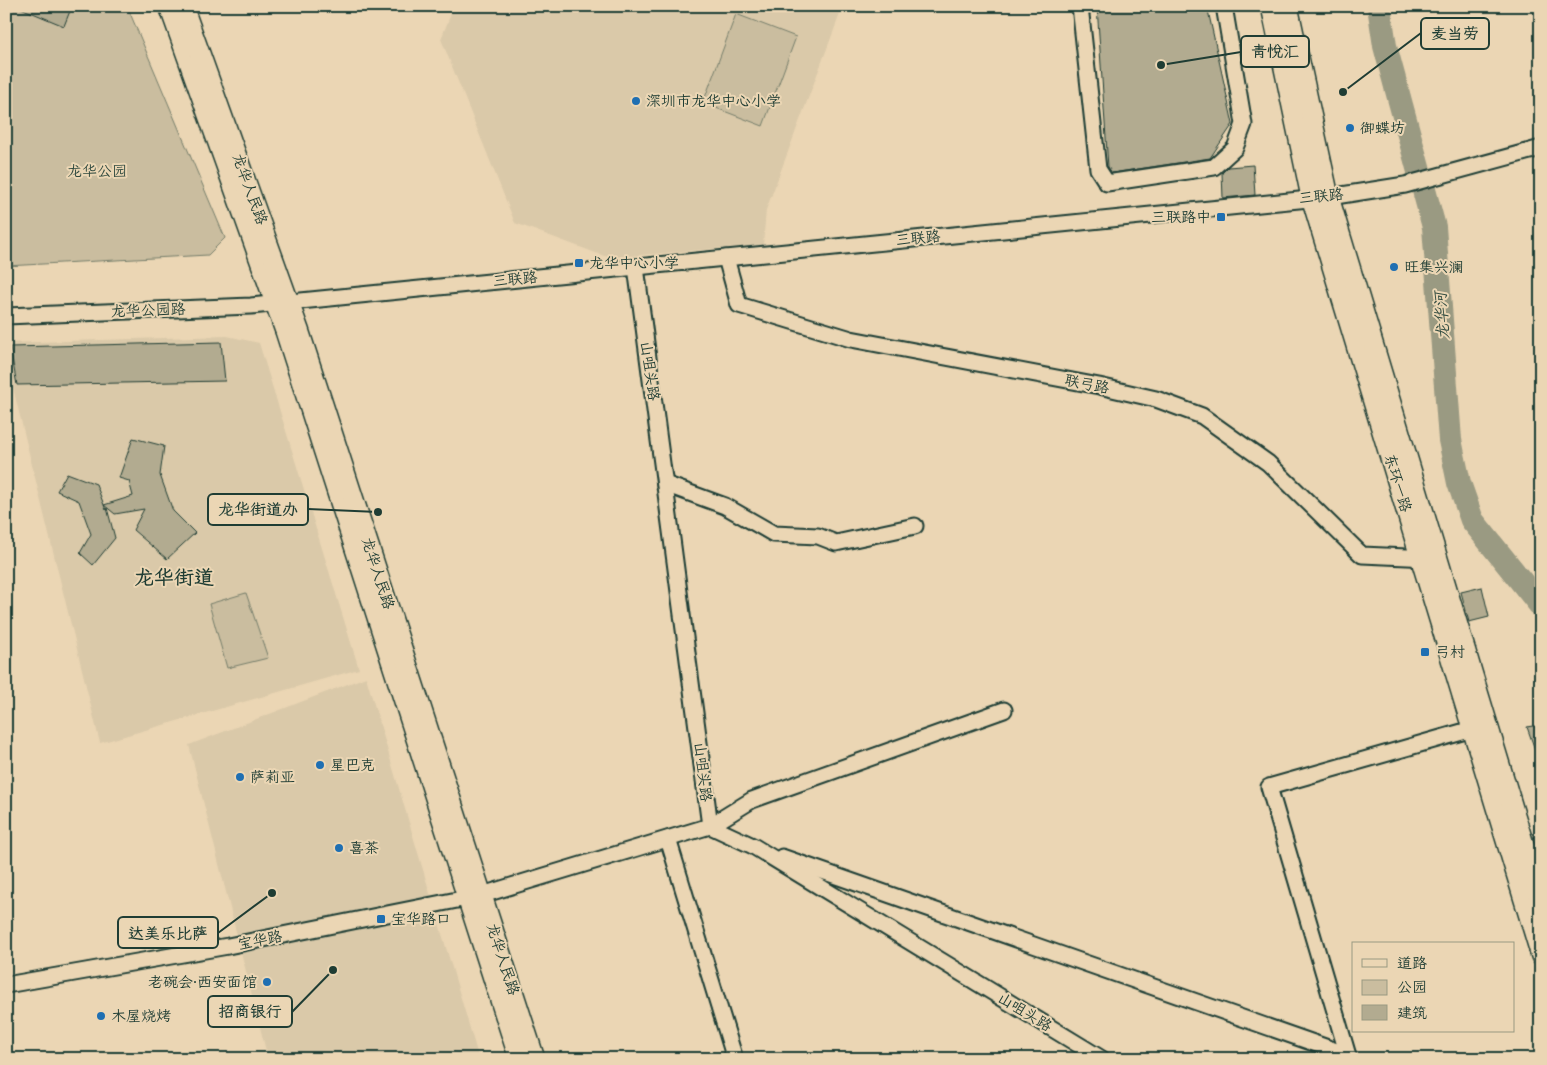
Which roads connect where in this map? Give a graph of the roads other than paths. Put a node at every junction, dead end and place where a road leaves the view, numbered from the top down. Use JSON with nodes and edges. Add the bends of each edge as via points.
{"nodes":[{"id":1,"x":1080,"y":6,"type":"edge"},
{"id":2,"x":1224,"y":6,"type":"edge"},
{"id":3,"x":1272,"y":6,"type":"edge"},
{"id":4,"x":1288,"y":6,"type":"edge"},
{"id":5,"x":180,"y":8,"type":"edge"},
{"id":6,"x":1541,"y":148,"type":"edge"},
{"id":7,"x":1320,"y":197,"type":"junction"},
{"id":8,"x":726,"y":258,"type":"junction"},
{"id":9,"x":636,"y":267,"type":"junction"},
{"id":10,"x":283,"y":303,"type":"junction"},
{"id":11,"x":6,"y":316,"type":"edge"},
{"id":12,"x":665,"y":484,"type":"junction"},
{"id":13,"x":914,"y":526,"type":"dead end"},
{"id":14,"x":1429,"y":558,"type":"junction"},
{"id":15,"x":1004,"y":710,"type":"dead end"},
{"id":16,"x":1480,"y":727,"type":"junction"},
{"id":17,"x":710,"y":826,"type":"junction"},
{"id":18,"x":668,"y":839,"type":"junction"},
{"id":19,"x":753,"y":846,"type":"junction"},
{"id":20,"x":475,"y":896,"type":"junction"},
{"id":21,"x":1541,"y":901,"type":"edge"},
{"id":22,"x":1541,"y":956,"type":"edge"},
{"id":23,"x":6,"y":985,"type":"edge"},
{"id":24,"x":1348,"y":1057,"type":"edge"},
{"id":25,"x":519,"y":1059,"type":"edge"},
{"id":26,"x":535,"y":1059,"type":"edge"},
{"id":27,"x":735,"y":1059,"type":"edge"},
{"id":28,"x":1102,"y":1059,"type":"edge"}],
"edges":[{"from":1,"to":2,"type":"street","via":[[1098,169],[1107,183],[1214,167],[1235,148],[1244,124]]},
{"from":3,"to":7,"type":"main road","name":"东环一路"},
{"from":4,"to":7,"type":"main road","name":"东环一路"},
{"from":5,"to":10,"type":"main road","name":"龙华人民路"},
{"from":6,"to":7,"type":"street","name":"三联路","via":[[1404,185]]},
{"from":7,"to":8,"type":"street","name":"三联路"},
{"from":7,"to":14,"type":"main road","name":"东环一路"},
{"from":8,"to":9,"type":"street","name":"三联路"},
{"from":8,"to":14,"type":"street","name":"联弓路","via":[[740,305],[851,339],[1128,392],[1202,416],[1268,463],[1362,555]]},
{"from":9,"to":10,"type":"street","name":"三联路"},
{"from":9,"to":12,"type":"street","name":"山咀头路"},
{"from":10,"to":11,"type":"street","name":"龙华公园路"},
{"from":10,"to":20,"type":"main road","name":"龙华人民路"},
{"from":12,"to":13,"type":"street","via":[[725,506],[774,534],[818,536],[836,543]]},
{"from":12,"to":17,"type":"street","name":"山咀头路"},
{"from":14,"to":16,"type":"main road","name":"东环一路"},
{"from":15,"to":17,"type":"street","name":"宝华路","via":[[752,800]]},
{"from":16,"to":21,"type":"main road","name":"东环一路"},
{"from":16,"to":22,"type":"main road","name":"东环一路"},
{"from":16,"to":24,"type":"street","via":[[1269,787]]},
{"from":17,"to":18,"type":"street","name":"宝华路"},
{"from":17,"to":19,"type":"street","name":"山咀头路"},
{"from":18,"to":20,"type":"street","name":"宝华路"},
{"from":18,"to":27,"type":"street"},
{"from":19,"to":24,"type":"street"},
{"from":19,"to":28,"type":"street","name":"山咀头路"},
{"from":20,"to":23,"type":"street","name":"宝华路","via":[[228,946]]},
{"from":20,"to":25,"type":"main road","name":"龙华人民路"},
{"from":20,"to":26,"type":"main road","name":"龙华人民路"}]}
